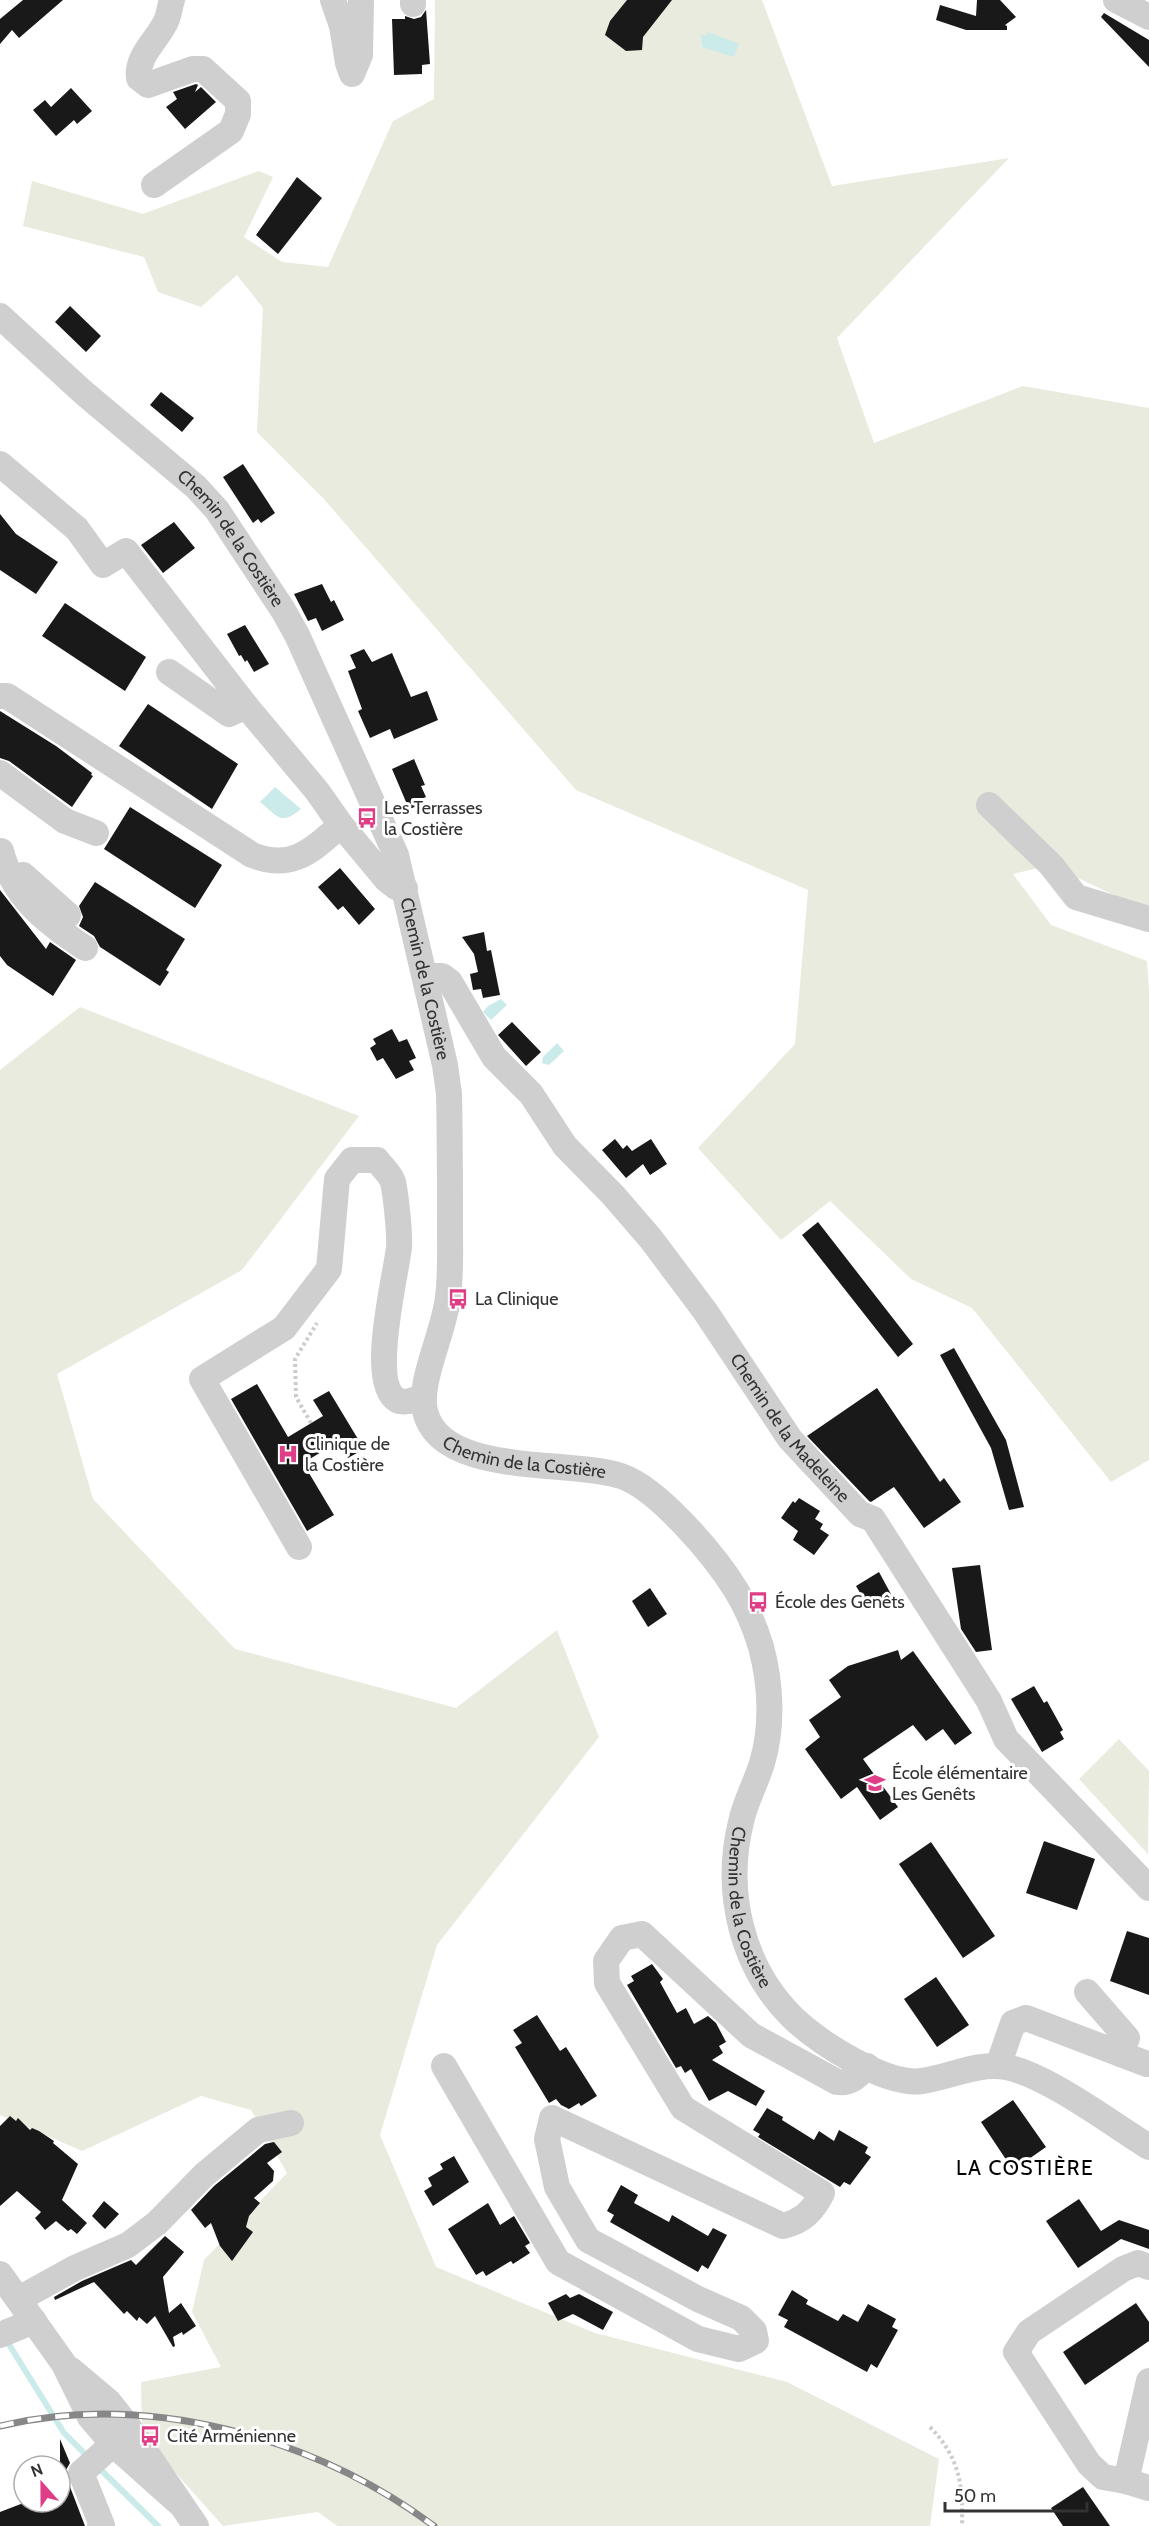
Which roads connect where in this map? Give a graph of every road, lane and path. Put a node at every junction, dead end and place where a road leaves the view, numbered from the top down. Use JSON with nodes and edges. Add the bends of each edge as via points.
{"nodes":[{"id":1,"x":172,"y":0,"type":"edge"},
{"id":2,"x":333,"y":0,"type":"edge"},
{"id":3,"x":361,"y":0,"type":"edge"},
{"id":4,"x":1116,"y":0,"type":"edge"},
{"id":5,"x":1149,"y":17,"type":"edge"},
{"id":6,"x":154,"y":185,"type":"dead end"},
{"id":7,"x":0,"y":316,"type":"edge"},
{"id":8,"x":0,"y":464,"type":"edge"},
{"id":9,"x":169,"y":672,"type":"dead end"},
{"id":10,"x":0,"y":696,"type":"edge"},
{"id":11,"x":246,"y":706,"type":"junction"},
{"id":12,"x":0,"y":773,"type":"edge"},
{"id":13,"x":989,"y":805,"type":"dead end"},
{"id":14,"x":341,"y":825,"type":"junction"},
{"id":15,"x":96,"y":833,"type":"dead end"},
{"id":16,"x":0,"y":851,"type":"edge"},
{"id":17,"x":405,"y":888,"type":"junction"},
{"id":18,"x":68,"y":915,"type":"dead end"},
{"id":19,"x":1149,"y":919,"type":"edge"},
{"id":20,"x":85,"y":948,"type":"dead end"},
{"id":21,"x":425,"y":976,"type":"junction"},
{"id":22,"x":320,"y":1320,"type":"dead end"},
{"id":23,"x":424,"y":1397,"type":"junction"},
{"id":24,"x":310,"y":1423,"type":"dead end"},
{"id":25,"x":299,"y":1547,"type":"dead end"},
{"id":26,"x":1149,"y":1888,"type":"edge"},
{"id":27,"x":1087,"y":1992,"type":"dead end"},
{"id":28,"x":1121,"y":2054,"type":"junction"},
{"id":29,"x":1147,"y":2064,"type":"dead end"},
{"id":30,"x":444,"y":2066,"type":"dead end"},
{"id":31,"x":867,"y":2066,"type":"junction"},
{"id":32,"x":998,"y":2066,"type":"junction"},
{"id":33,"x":291,"y":2123,"type":"dead end"},
{"id":34,"x":1149,"y":2147,"type":"edge"},
{"id":35,"x":1149,"y":2267,"type":"edge"},
{"id":36,"x":0,"y":2274,"type":"edge"},
{"id":37,"x":17,"y":2297,"type":"junction"},
{"id":38,"x":17,"y":2329,"type":"edge"},
{"id":39,"x":64,"y":2364,"type":"junction"},
{"id":40,"x":1149,"y":2381,"type":"edge"},
{"id":41,"x":930,"y":2427,"type":"dead end"},
{"id":42,"x":100,"y":2456,"type":"junction"},
{"id":43,"x":1138,"y":2485,"type":"edge"},
{"id":44,"x":178,"y":2502,"type":"junction"},
{"id":45,"x":100,"y":2526,"type":"edge"},
{"id":46,"x":196,"y":2526,"type":"edge"},
{"id":47,"x":962,"y":2526,"type":"edge"}],
"edges":[{"from":1,"to":6,"type":"street","via":[[167,18],[138,69],[139,78],[148,85],[203,69],[238,101],[238,114],[231,131]]},
{"from":2,"to":3,"type":"street","via":[[352,74],[360,55]]},
{"from":4,"to":5,"type":"street"},
{"from":7,"to":17,"type":"street","name":"Chemin de la Costière","via":[[196,487],[217,510],[297,636],[379,814]]},
{"from":8,"to":11,"type":"street","via":[[77,529],[104,565],[126,551]]},
{"from":9,"to":11,"type":"street","via":[[229,714]]},
{"from":10,"to":14,"type":"street","via":[[7,696],[252,855],[269,862],[299,857]]},
{"from":11,"to":14,"type":"street"},
{"from":12,"to":15,"type":"street","via":[[65,821]]},
{"from":13,"to":19,"type":"street","via":[[1051,865],[1076,897]]},
{"from":14,"to":17,"type":"street","via":[[390,884]]},
{"from":16,"to":18,"type":"street"},
{"from":16,"to":20,"type":"street","via":[[23,898],[50,925]]},
{"from":17,"to":21,"type":"street","name":"Chemin de la Costière"},
{"from":21,"to":23,"type":"street","name":"Chemin de la Costière","via":[[447,1080],[450,1167],[448,1296]]},
{"from":21,"to":26,"type":"street","name":"Chemin de la Madeleine","via":[[442,976],[450,982],[494,1057],[531,1094],[565,1146],[628,1212],[705,1311],[789,1439],[860,1514],[873,1519],[989,1701],[1006,1739]]},
{"from":22,"to":24,"type":"path","via":[[295,1359],[296,1397]]},
{"from":23,"to":25,"type":"street","via":[[403,1402],[395,1399],[384,1375],[385,1335],[399,1245],[393,1182],[376,1160],[352,1160],[337,1179],[329,1269],[284,1328],[202,1379]]},
{"from":23,"to":31,"type":"street","name":"Chemin de la Costière","via":[[431,1427],[458,1450],[483,1458],[584,1467],[632,1481],[676,1517],[736,1589],[762,1650],[769,1707],[763,1761],[742,1814],[736,1842],[734,1887],[742,1931],[758,1973],[789,2014],[805,2029]]},
{"from":27,"to":28,"type":"street","via":[[1127,2038]]},
{"from":28,"to":29,"type":"street"},
{"from":28,"to":32,"type":"street","via":[[1026,2018],[1013,2023]]},
{"from":30,"to":31,"type":"street","via":[[558,2262],[698,2339],[739,2349],[756,2341],[754,2331],[741,2318],[588,2240],[557,2187],[547,2139],[552,2118],[783,2226],[799,2222],[815,2207],[822,2193],[683,2108],[607,1983],[606,1960],[622,1938],[642,1934],[752,2036],[837,2082],[849,2082]]},
{"from":31,"to":32,"type":"street","name":"Chemin de la Costière","via":[[890,2077],[914,2081]]},
{"from":32,"to":34,"type":"street","name":"Chemin de la Costière","via":[[1037,2078]]},
{"from":33,"to":37,"type":"street","via":[[258,2130],[128,2245]]},
{"from":35,"to":43,"type":"street","via":[[1138,2263],[1123,2269],[1029,2332],[1016,2352],[1089,2464],[1103,2477]]},
{"from":36,"to":37,"type":"street"},
{"from":37,"to":38,"type":"street"},
{"from":38,"to":39,"type":"street"},
{"from":39,"to":42,"type":"street","via":[[90,2417]]},
{"from":39,"to":44,"type":"street","via":[[110,2402]]},
{"from":40,"to":43,"type":"street"},
{"from":41,"to":47,"type":"path","via":[[944,2441],[956,2463],[963,2494]]},
{"from":42,"to":44,"type":"street"},
{"from":42,"to":45,"type":"street","via":[[81,2473]]},
{"from":44,"to":46,"type":"street"}]}
